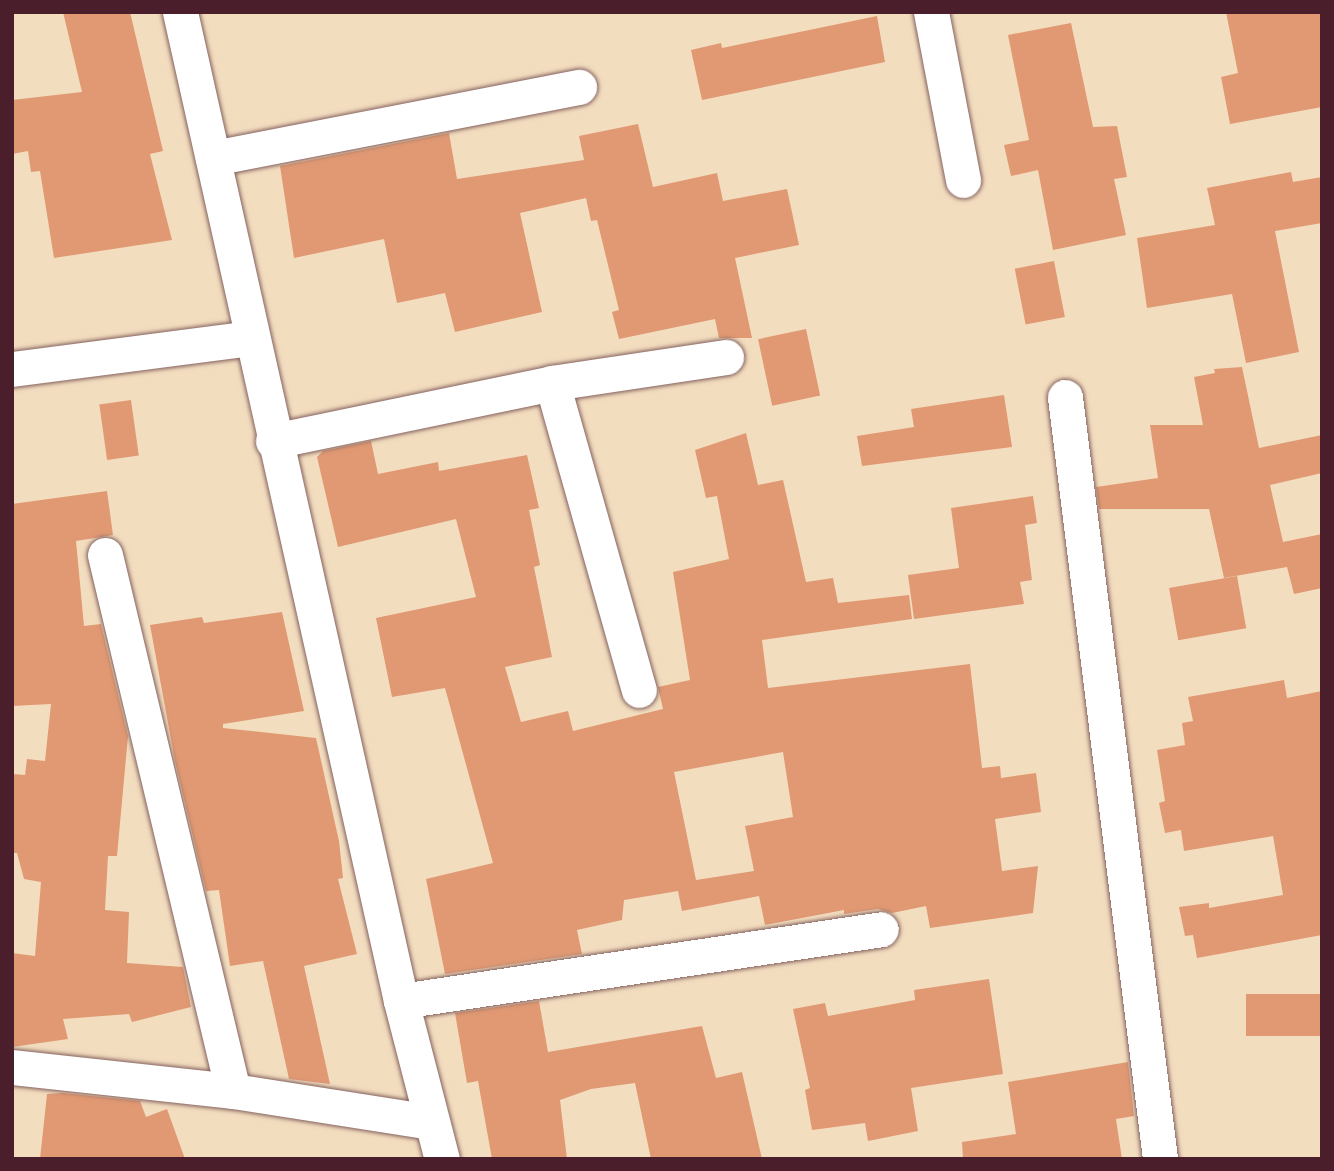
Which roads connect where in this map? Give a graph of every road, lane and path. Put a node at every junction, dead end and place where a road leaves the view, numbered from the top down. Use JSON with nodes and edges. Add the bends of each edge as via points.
{"nodes":[{"id":1,"x":180,"y":12,"type":"edge"},
{"id":2,"x":931,"y":12,"type":"edge"},
{"id":3,"x":579,"y":87,"type":"dead end"},
{"id":4,"x":213,"y":158,"type":"junction"},
{"id":5,"x":963,"y":180,"type":"dead end"},
{"id":6,"x":253,"y":338,"type":"junction"},
{"id":7,"x":726,"y":358,"type":"dead end"},
{"id":8,"x":12,"y":369,"type":"edge"},
{"id":9,"x":552,"y":383,"type":"junction"},
{"id":10,"x":1065,"y":397,"type":"dead end"},
{"id":11,"x":273,"y":441,"type":"junction"},
{"id":12,"x":105,"y":555,"type":"dead end"},
{"id":13,"x":639,"y":690,"type":"dead end"},
{"id":14,"x":881,"y":929,"type":"dead end"},
{"id":15,"x":401,"y":1002,"type":"junction"},
{"id":16,"x":12,"y":1067,"type":"edge"},
{"id":17,"x":233,"y":1091,"type":"junction"},
{"id":18,"x":432,"y":1122,"type":"junction"},
{"id":19,"x":442,"y":1159,"type":"edge"},
{"id":20,"x":1160,"y":1159,"type":"edge"}],
"edges":[{"from":1,"to":4,"type":"street"},
{"from":2,"to":5,"type":"street"},
{"from":3,"to":4,"type":"street"},
{"from":4,"to":6,"type":"street"},
{"from":6,"to":8,"type":"street"},
{"from":6,"to":11,"type":"street"},
{"from":7,"to":9,"type":"street"},
{"from":9,"to":11,"type":"street"},
{"from":9,"to":13,"type":"street"},
{"from":10,"to":20,"type":"street"},
{"from":11,"to":15,"type":"street"},
{"from":12,"to":17,"type":"street"},
{"from":14,"to":15,"type":"street"},
{"from":15,"to":18,"type":"street"},
{"from":16,"to":17,"type":"street"},
{"from":17,"to":18,"type":"street"},
{"from":18,"to":19,"type":"street"}]}
